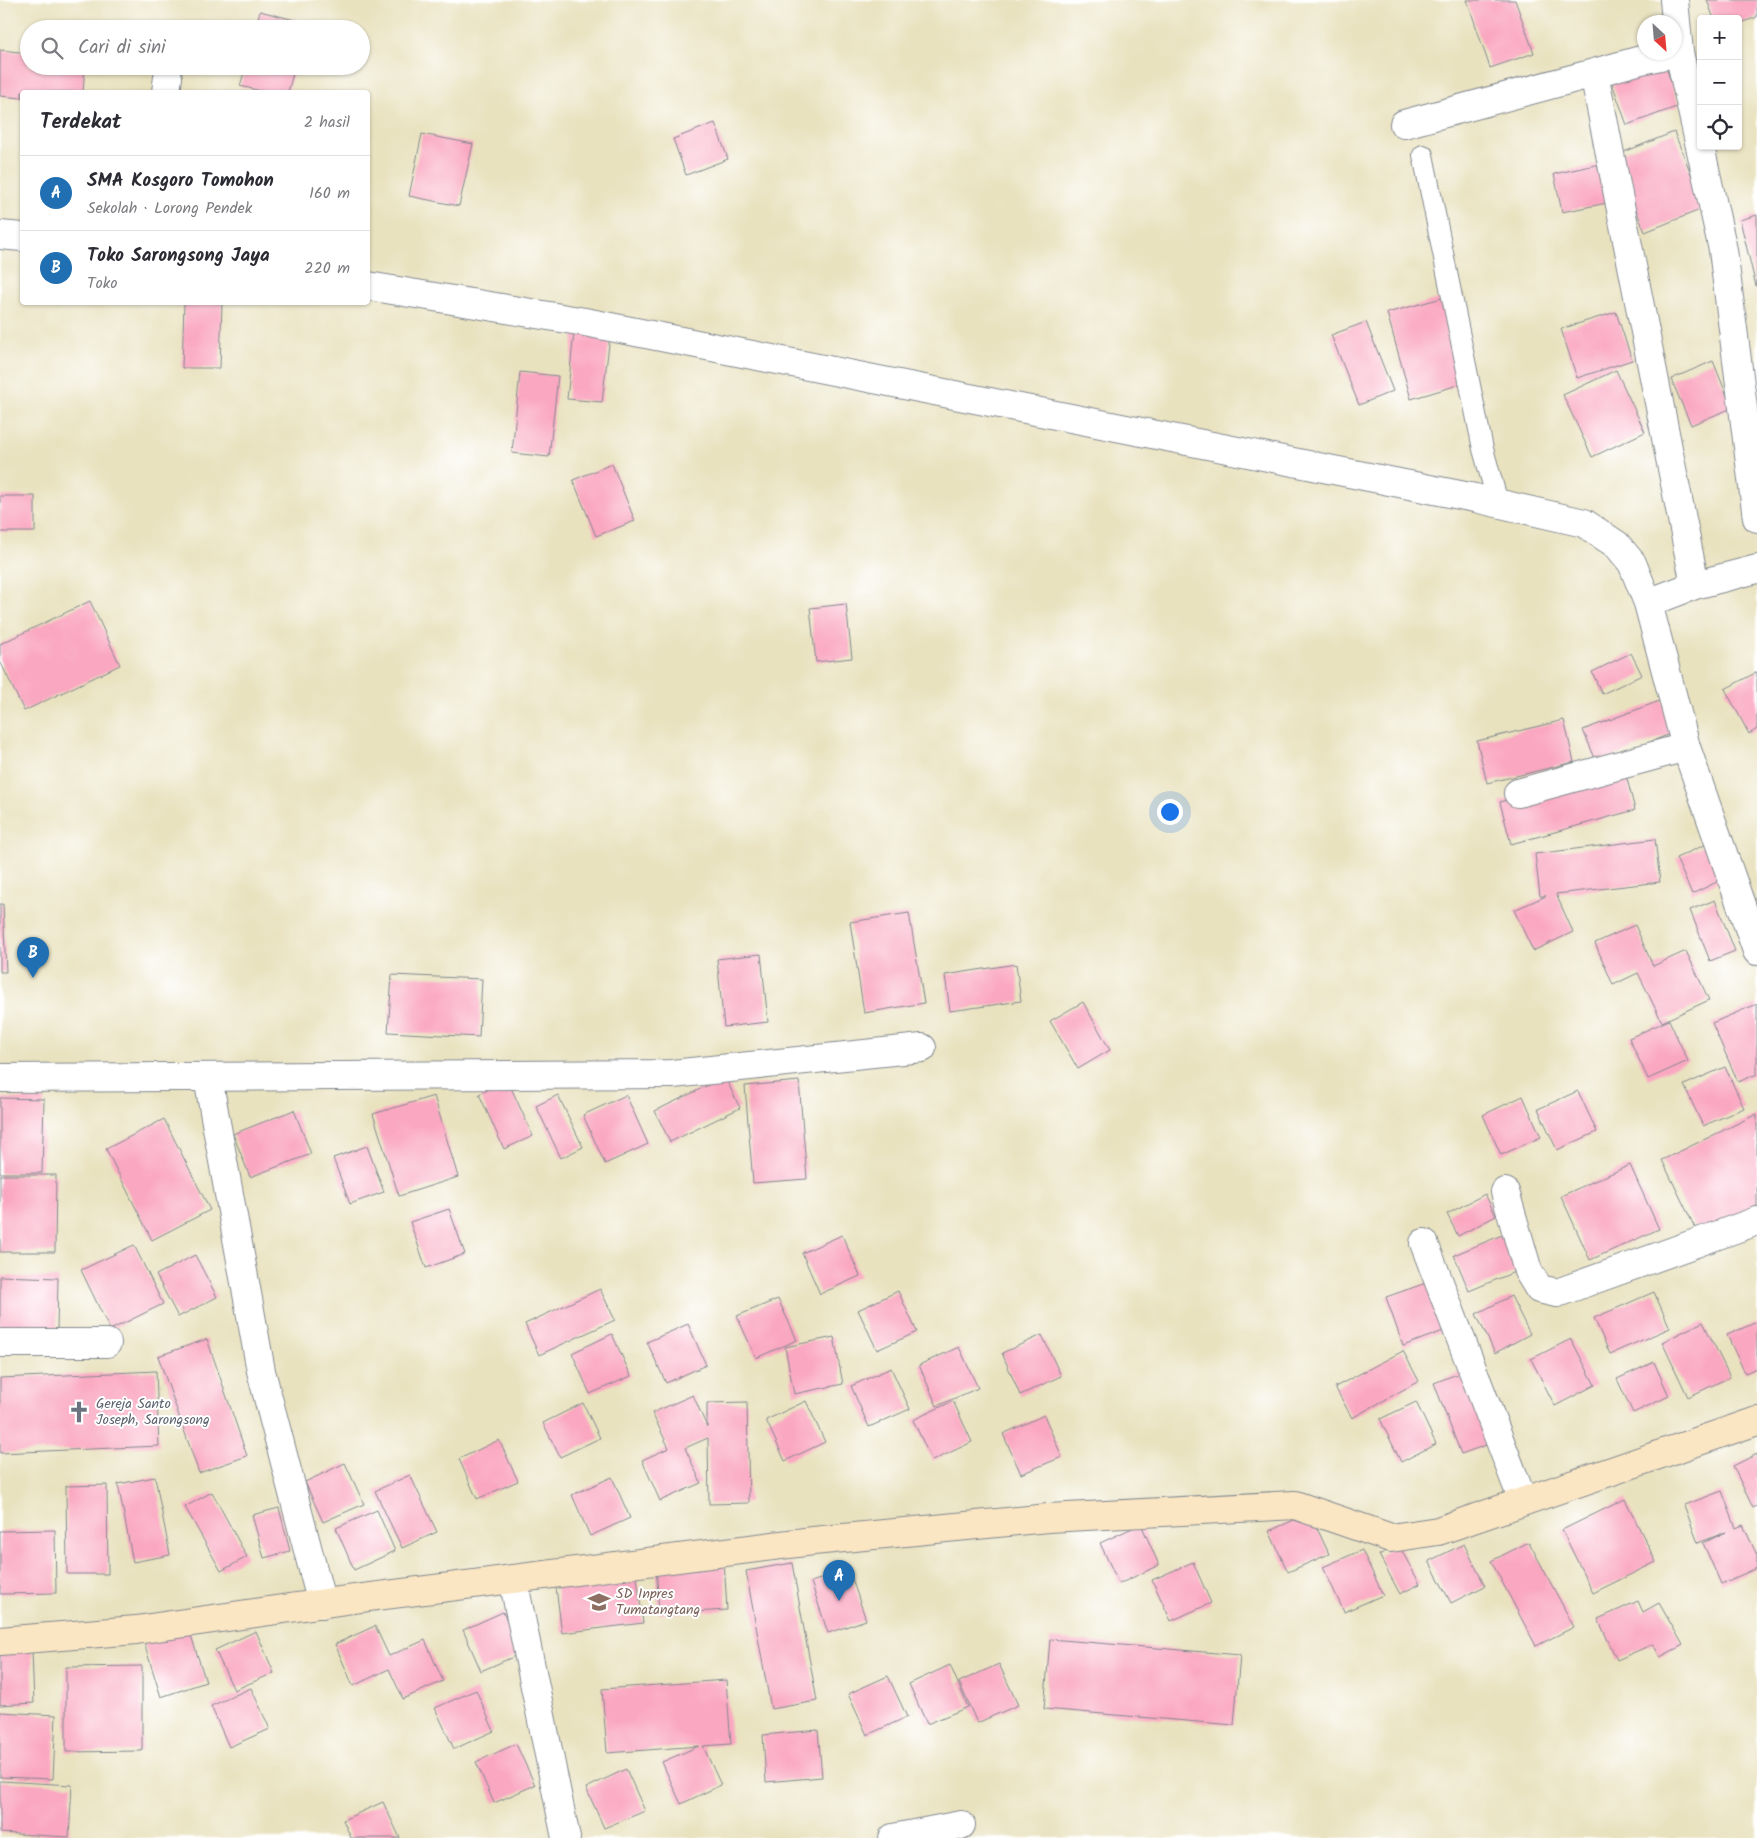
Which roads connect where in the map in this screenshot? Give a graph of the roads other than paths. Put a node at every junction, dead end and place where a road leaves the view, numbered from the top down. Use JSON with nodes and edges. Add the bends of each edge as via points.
{"nodes":[{"id":1,"x":1674,"y":0,"type":"edge"},
{"id":2,"x":1675,"y":15,"type":"edge"},
{"id":3,"x":1641,"y":60,"type":"edge"},
{"id":4,"x":1681,"y":60,"type":"edge"},
{"id":5,"x":1594,"y":73,"type":"junction"},
{"id":6,"x":1404,"y":124,"type":"dead end"},
{"id":7,"x":1423,"y":155,"type":"dead end"},
{"id":8,"x":0,"y":235,"type":"edge"},
{"id":9,"x":20,"y":237,"type":"edge"},
{"id":10,"x":370,"y":286,"type":"edge"},
{"id":11,"x":1498,"y":503,"type":"junction"},
{"id":12,"x":1757,"y":518,"type":"edge"},
{"id":13,"x":1757,"y":569,"type":"edge"},
{"id":14,"x":1695,"y":585,"type":"junction"},
{"id":15,"x":1648,"y":603,"type":"junction"},
{"id":16,"x":1686,"y":747,"type":"junction"},
{"id":17,"x":1518,"y":794,"type":"dead end"},
{"id":18,"x":1757,"y":950,"type":"edge"},
{"id":19,"x":922,"y":1048,"type":"dead end"},
{"id":20,"x":0,"y":1078,"type":"edge"},
{"id":21,"x":208,"y":1078,"type":"junction"},
{"id":22,"x":1505,"y":1192,"type":"dead end"},
{"id":23,"x":1757,"y":1221,"type":"edge"},
{"id":24,"x":1424,"y":1243,"type":"dead end"},
{"id":25,"x":0,"y":1343,"type":"edge"},
{"id":26,"x":107,"y":1343,"type":"dead end"},
{"id":27,"x":1757,"y":1421,"type":"edge"},
{"id":28,"x":1523,"y":1501,"type":"junction"},
{"id":29,"x":514,"y":1579,"type":"junction"},
{"id":30,"x":322,"y":1604,"type":"junction"},
{"id":31,"x":0,"y":1640,"type":"edge"},
{"id":32,"x":961,"y":1825,"type":"dead end"},
{"id":33,"x":566,"y":1838,"type":"edge"},
{"id":34,"x":893,"y":1838,"type":"edge"}],
"edges":[{"from":1,"to":2,"type":"street"},
{"from":3,"to":5,"type":"street"},
{"from":4,"to":12,"type":"street","via":[[1723,250]]},
{"from":5,"to":6,"type":"street"},
{"from":5,"to":14,"type":"street"},
{"from":7,"to":11,"type":"lane","via":[[1483,449]]},
{"from":8,"to":9,"type":"street"},
{"from":10,"to":11,"type":"street","via":[[585,322]]},
{"from":11,"to":15,"type":"street","via":[[1584,523],[1617,545],[1632,563]]},
{"from":13,"to":14,"type":"street"},
{"from":14,"to":15,"type":"street"},
{"from":15,"to":16,"type":"street"},
{"from":16,"to":17,"type":"street"},
{"from":16,"to":18,"type":"street"},
{"from":19,"to":21,"type":"street","via":[[672,1074]]},
{"from":20,"to":21,"type":"street"},
{"from":21,"to":30,"type":"street","via":[[261,1371]]},
{"from":22,"to":23,"type":"street","via":[[1528,1271],[1539,1289],[1557,1293]]},
{"from":24,"to":28,"type":"street"},
{"from":25,"to":26,"type":"street"},
{"from":27,"to":28,"type":"street"},
{"from":28,"to":29,"type":"street","via":[[1438,1530],[1391,1538],[1295,1504],[1019,1521],[813,1541]]},
{"from":29,"to":30,"type":"street"},
{"from":29,"to":33,"type":"street"},
{"from":30,"to":31,"type":"street","via":[[136,1630]]},
{"from":32,"to":34,"type":"street"}]}
